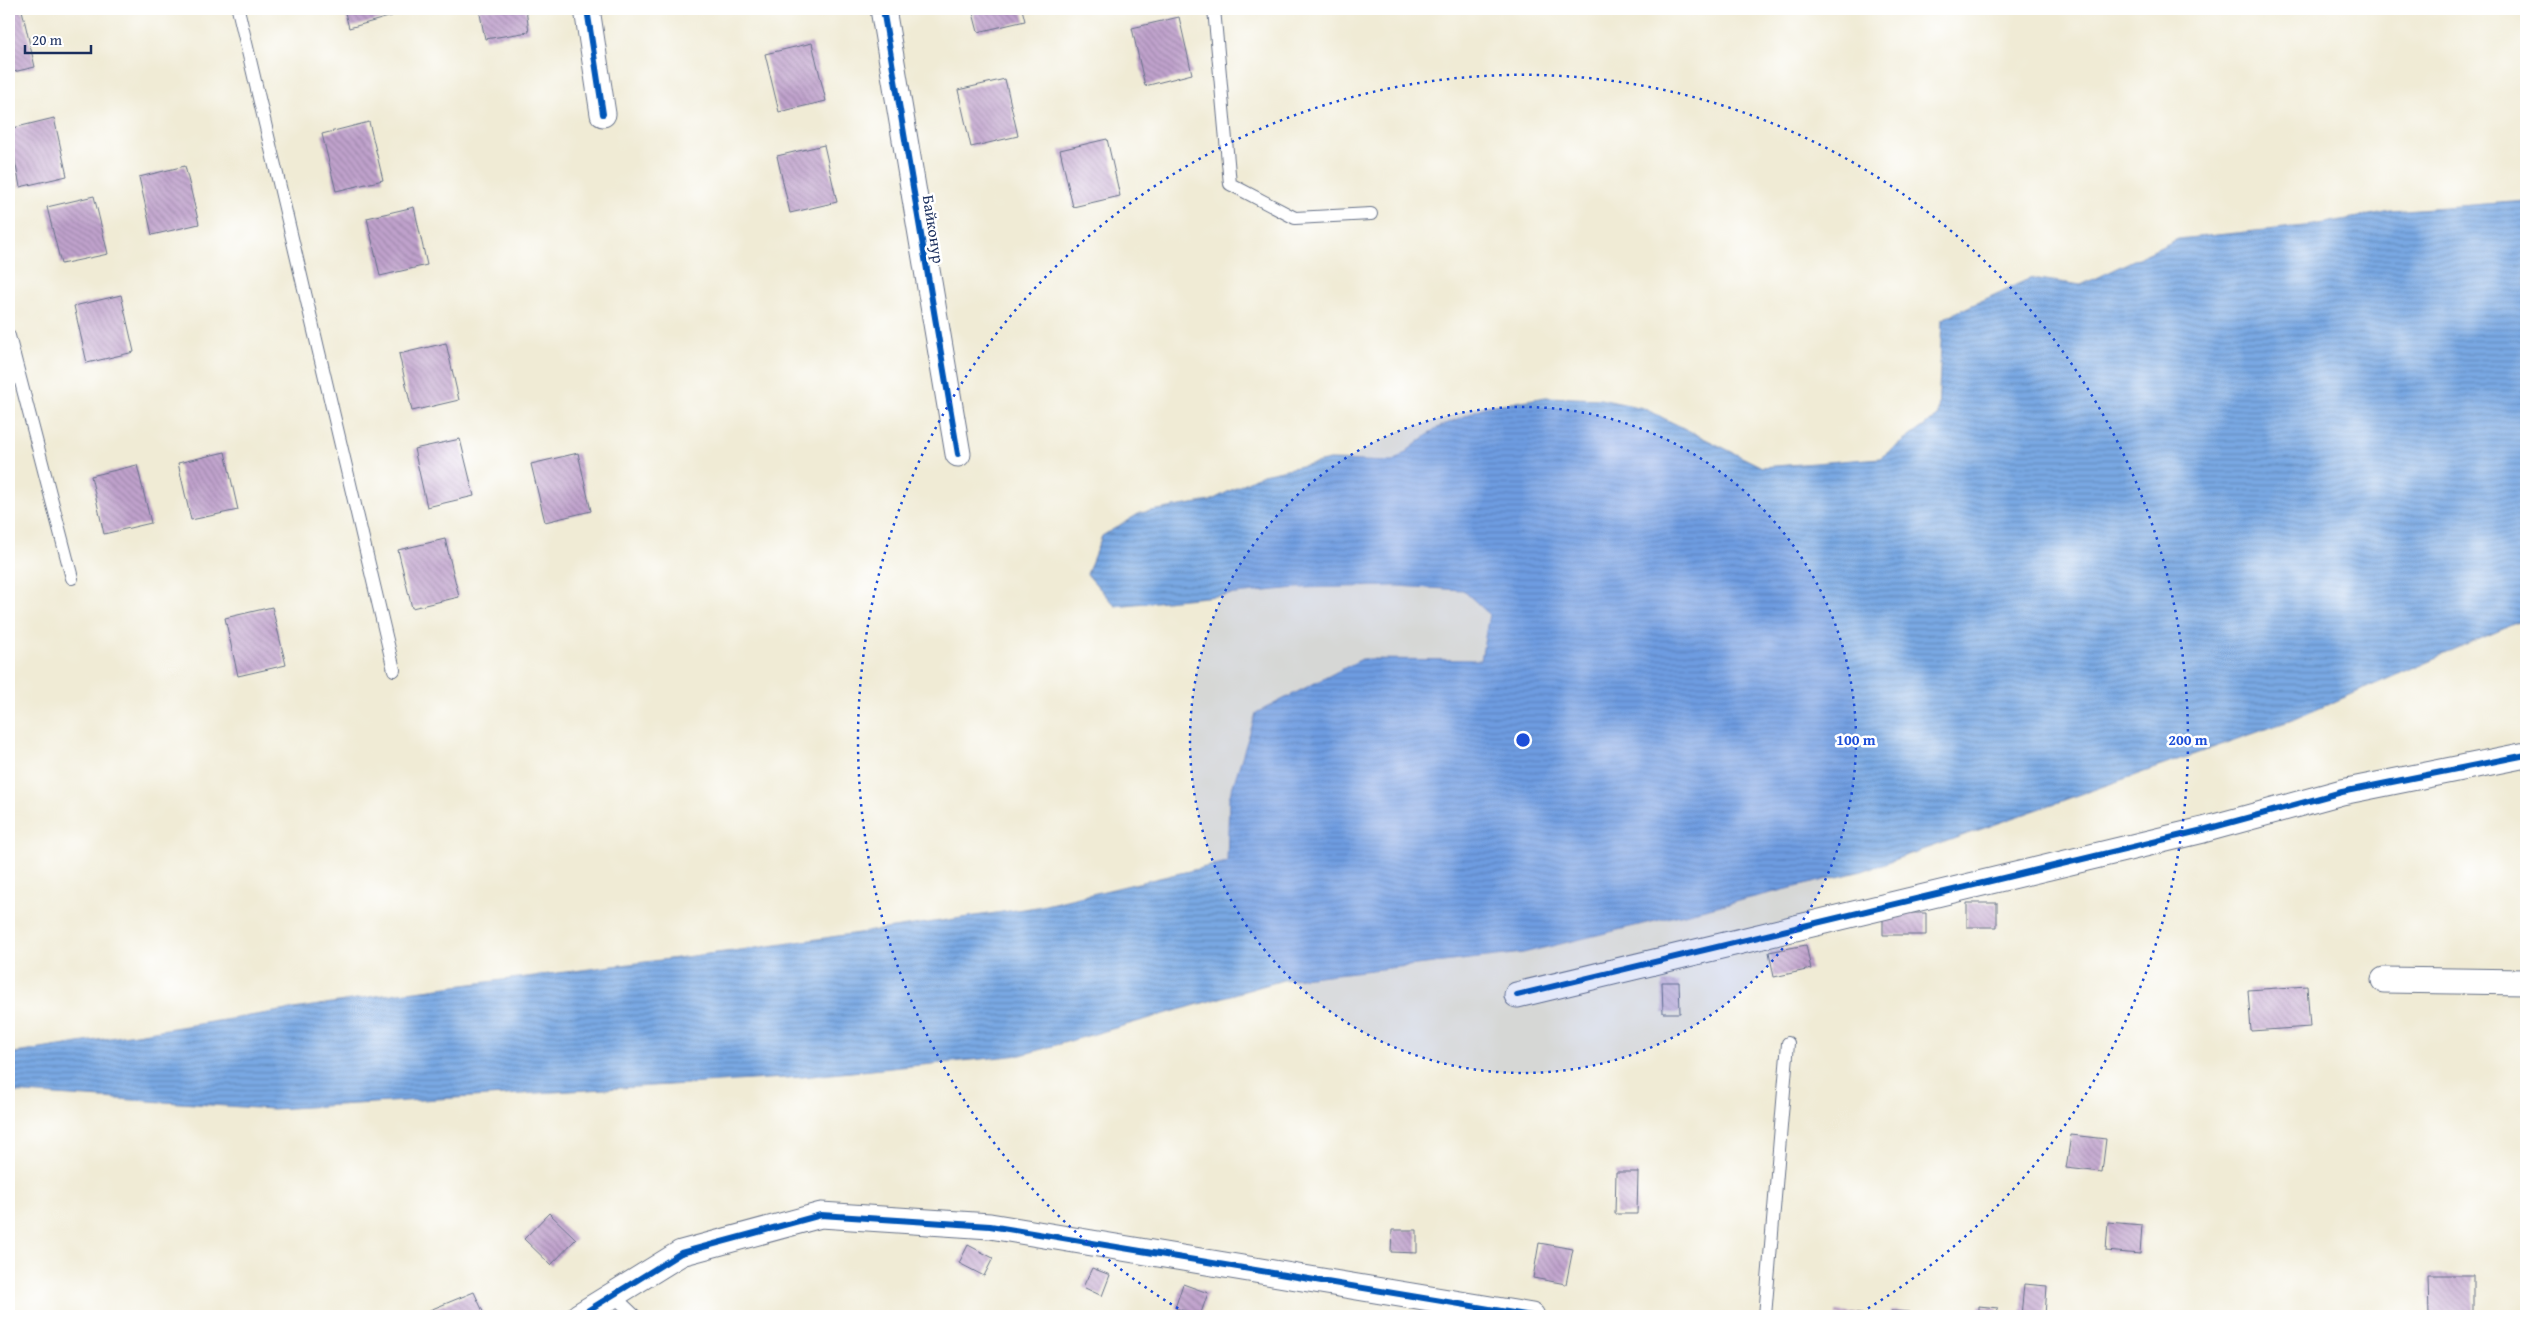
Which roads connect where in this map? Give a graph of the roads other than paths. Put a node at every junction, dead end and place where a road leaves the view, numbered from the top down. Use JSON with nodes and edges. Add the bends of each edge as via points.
{"nodes":[{"id":1,"x":238,"y":9,"type":"edge"},
{"id":2,"x":587,"y":9,"type":"edge"},
{"id":3,"x":883,"y":9,"type":"edge"},
{"id":4,"x":1214,"y":9,"type":"edge"},
{"id":5,"x":604,"y":114,"type":"dead end"},
{"id":6,"x":1372,"y":214,"type":"dead end"},
{"id":7,"x":9,"y":336,"type":"edge"},
{"id":8,"x":958,"y":454,"type":"dead end"},
{"id":9,"x":72,"y":578,"type":"dead end"},
{"id":10,"x":394,"y":670,"type":"dead end"},
{"id":11,"x":2526,"y":755,"type":"edge"},
{"id":12,"x":2384,"y":980,"type":"dead end"},
{"id":13,"x":2526,"y":982,"type":"edge"},
{"id":14,"x":1517,"y":995,"type":"dead end"},
{"id":15,"x":1788,"y":1043,"type":"dead end"},
{"id":16,"x":613,"y":1295,"type":"junction"},
{"id":17,"x":579,"y":1316,"type":"edge"},
{"id":18,"x":635,"y":1316,"type":"edge"},
{"id":19,"x":1532,"y":1316,"type":"edge"},
{"id":20,"x":1765,"y":1316,"type":"edge"}],
"edges":[{"from":1,"to":10,"type":"lane"},
{"from":2,"to":5,"type":"street"},
{"from":3,"to":8,"type":"street","name":"Байконур"},
{"from":4,"to":6,"type":"lane","via":[[1230,184],[1295,218]]},
{"from":7,"to":9,"type":"lane"},
{"from":11,"to":14,"type":"street","via":[[2342,792],[2203,830]]},
{"from":12,"to":13,"type":"street"},
{"from":15,"to":20,"type":"lane"},
{"from":16,"to":17,"type":"street"},
{"from":16,"to":18,"type":"lane"},
{"from":16,"to":19,"type":"street","via":[[680,1253],[821,1215],[990,1226]]}]}
